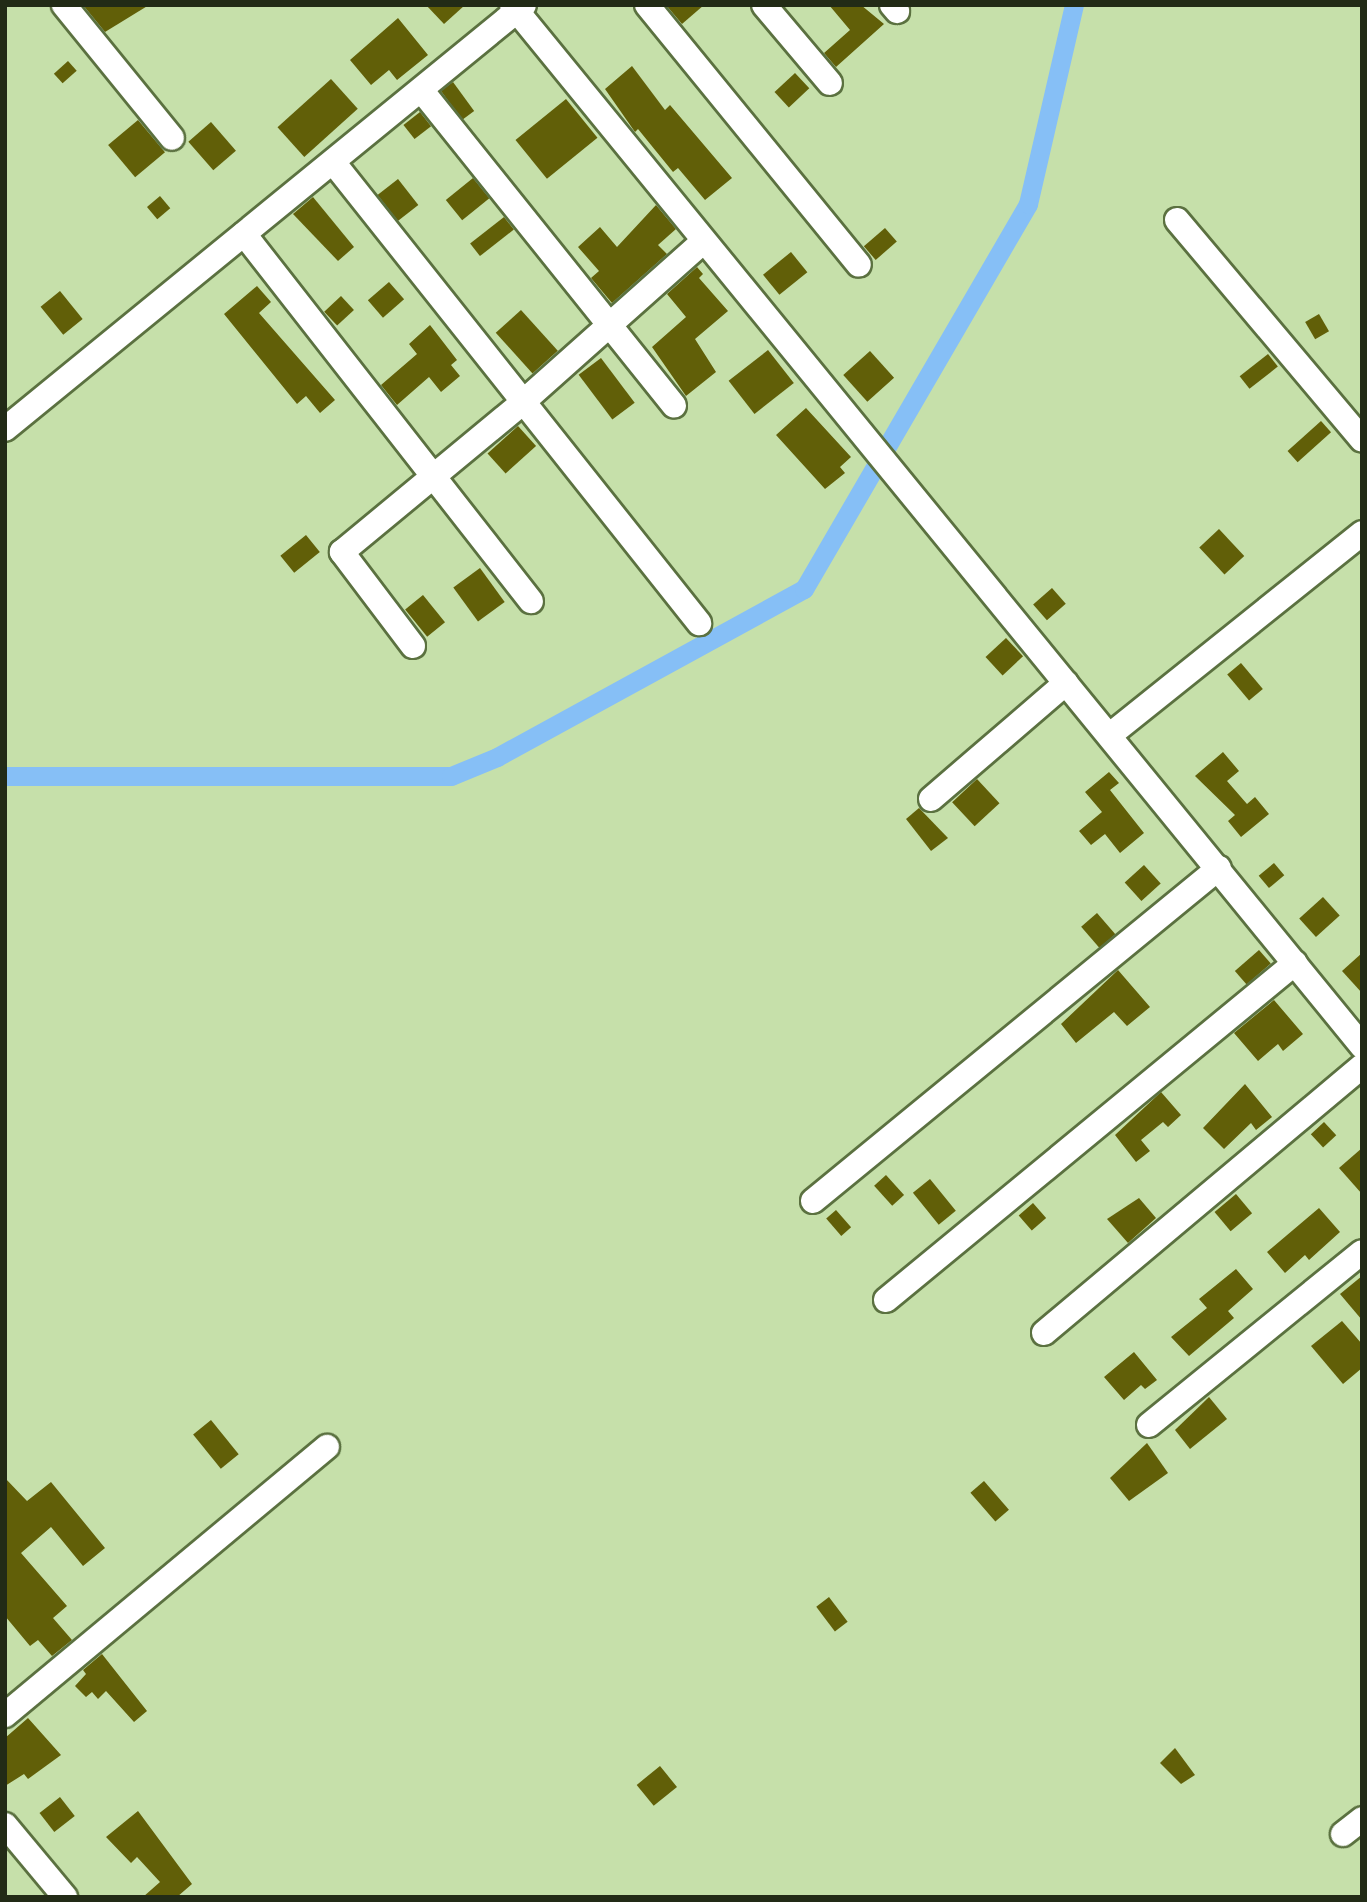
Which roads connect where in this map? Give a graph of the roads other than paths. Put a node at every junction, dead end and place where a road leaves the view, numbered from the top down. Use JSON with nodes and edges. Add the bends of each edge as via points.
{"nodes":[{"id":1,"x":64,"y":5,"type":"edge"},
{"id":2,"x":647,"y":5,"type":"edge"},
{"id":3,"x":764,"y":5,"type":"edge"},
{"id":4,"x":518,"y":7,"type":"edge"},
{"id":5,"x":830,"y":83,"type":"dead end"},
{"id":6,"x":422,"y":91,"type":"junction"},
{"id":7,"x":172,"y":138,"type":"dead end"},
{"id":8,"x":333,"y":162,"type":"junction"},
{"id":9,"x":1177,"y":220,"type":"dead end"},
{"id":10,"x":244,"y":234,"type":"junction"},
{"id":11,"x":704,"y":241,"type":"junction"},
{"id":12,"x":859,"y":265,"type":"dead end"},
{"id":13,"x":612,"y":326,"type":"junction"},
{"id":14,"x":523,"y":402,"type":"junction"},
{"id":15,"x":674,"y":405,"type":"dead end"},
{"id":16,"x":5,"y":429,"type":"edge"},
{"id":17,"x":1362,"y":440,"type":"edge"},
{"id":18,"x":434,"y":478,"type":"junction"},
{"id":19,"x":1357,"y":547,"type":"edge"},
{"id":20,"x":531,"y":601,"type":"dead end"},
{"id":21,"x":699,"y":622,"type":"dead end"},
{"id":22,"x":413,"y":646,"type":"dead end"},
{"id":23,"x":1066,"y":683,"type":"junction"},
{"id":24,"x":1110,"y":735,"type":"junction"},
{"id":25,"x":931,"y":799,"type":"dead end"},
{"id":26,"x":1219,"y":868,"type":"junction"},
{"id":27,"x":1295,"y":963,"type":"junction"},
{"id":28,"x":1362,"y":1046,"type":"edge"},
{"id":29,"x":1362,"y":1066,"type":"edge"},
{"id":30,"x":813,"y":1201,"type":"dead end"},
{"id":31,"x":1362,"y":1251,"type":"edge"},
{"id":32,"x":886,"y":1300,"type":"dead end"},
{"id":33,"x":1044,"y":1333,"type":"dead end"},
{"id":34,"x":1149,"y":1425,"type":"dead end"},
{"id":35,"x":327,"y":1447,"type":"dead end"},
{"id":36,"x":5,"y":1715,"type":"edge"},
{"id":37,"x":5,"y":1825,"type":"edge"},
{"id":38,"x":65,"y":1897,"type":"edge"}],
"edges":[{"from":1,"to":7,"type":"street"},
{"from":2,"to":12,"type":"street"},
{"from":3,"to":5,"type":"street"},
{"from":4,"to":6,"type":"street"},
{"from":4,"to":11,"type":"street"},
{"from":6,"to":8,"type":"street"},
{"from":6,"to":13,"type":"street"},
{"from":8,"to":10,"type":"street"},
{"from":8,"to":14,"type":"street"},
{"from":9,"to":17,"type":"street"},
{"from":10,"to":16,"type":"street"},
{"from":10,"to":18,"type":"street"},
{"from":11,"to":13,"type":"street"},
{"from":11,"to":23,"type":"street"},
{"from":13,"to":14,"type":"street"},
{"from":13,"to":15,"type":"street"},
{"from":14,"to":18,"type":"street"},
{"from":14,"to":21,"type":"street"},
{"from":18,"to":20,"type":"street"},
{"from":18,"to":22,"type":"street","via":[[341,555]]},
{"from":19,"to":24,"type":"street"},
{"from":23,"to":24,"type":"street"},
{"from":23,"to":25,"type":"street"},
{"from":24,"to":26,"type":"street"},
{"from":26,"to":27,"type":"street"},
{"from":26,"to":30,"type":"street"},
{"from":27,"to":28,"type":"street"},
{"from":27,"to":32,"type":"street"},
{"from":29,"to":33,"type":"street"},
{"from":31,"to":34,"type":"street"},
{"from":35,"to":36,"type":"street"},
{"from":37,"to":38,"type":"street"}]}
